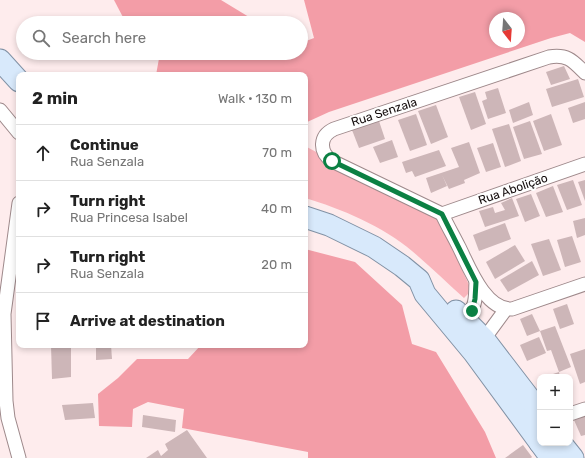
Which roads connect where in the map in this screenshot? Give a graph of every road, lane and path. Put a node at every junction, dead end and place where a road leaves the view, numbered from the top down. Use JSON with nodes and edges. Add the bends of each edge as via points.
{"nodes":[{"id":1,"x":1,"y":65,"type":"edge"},
{"id":2,"x":585,"y":73,"type":"edge"},
{"id":3,"x":16,"y":78,"type":"edge"},
{"id":4,"x":0,"y":110,"type":"edge"},
{"id":5,"x":16,"y":129,"type":"edge"},
{"id":6,"x":585,"y":164,"type":"edge"},
{"id":7,"x":442,"y":214,"type":"junction"},
{"id":8,"x":308,"y":218,"type":"edge"},
{"id":9,"x":16,"y":225,"type":"edge"},
{"id":10,"x":419,"y":280,"type":"junction"},
{"id":11,"x":476,"y":282,"type":"junction"},
{"id":12,"x":585,"y":284,"type":"edge"},
{"id":13,"x":506,"y":309,"type":"junction"},
{"id":14,"x":462,"y":317,"type":"junction"},
{"id":15,"x":484,"y":338,"type":"junction"},
{"id":16,"x":585,"y":409,"type":"edge"},
{"id":17,"x":538,"y":410,"type":"edge"},
{"id":18,"x":573,"y":413,"type":"edge"},
{"id":19,"x":4,"y":420,"type":"edge"},
{"id":20,"x":537,"y":439,"type":"edge"},
{"id":21,"x":542,"y":446,"type":"edge"},
{"id":22,"x":563,"y":446,"type":"edge"},
{"id":23,"x":19,"y":458,"type":"edge"},
{"id":24,"x":551,"y":458,"type":"edge"},
{"id":25,"x":572,"y":458,"type":"edge"}],
"edges":[{"from":1,"to":3,"type":"main road"},
{"from":2,"to":7,"type":"street","name":"Rua Senzala","via":[[567,57],[549,57],[334,129],[325,136],[322,147],[332,161]]},
{"from":4,"to":5,"type":"street"},
{"from":6,"to":7,"type":"street","name":"Rua Abolição"},
{"from":7,"to":11,"type":"street"},
{"from":8,"to":10,"type":"main road","via":[[329,225],[374,247]]},
{"from":9,"to":19,"type":"street","via":[[4,314]]},
{"from":10,"to":14,"type":"main road"},
{"from":10,"to":20,"type":"main road","via":[[425,294],[474,353]]},
{"from":11,"to":13,"type":"street","via":[[489,298]]},
{"from":11,"to":14,"type":"street","via":[[474,306],[472,311]]},
{"from":12,"to":13,"type":"street","via":[[520,307]]},
{"from":13,"to":15,"type":"street"},
{"from":14,"to":15,"type":"main road"},
{"from":15,"to":17,"type":"main road"},
{"from":16,"to":18,"type":"street"},
{"from":19,"to":23,"type":"street"},
{"from":21,"to":24,"type":"main road"},
{"from":22,"to":25,"type":"main road"}]}
